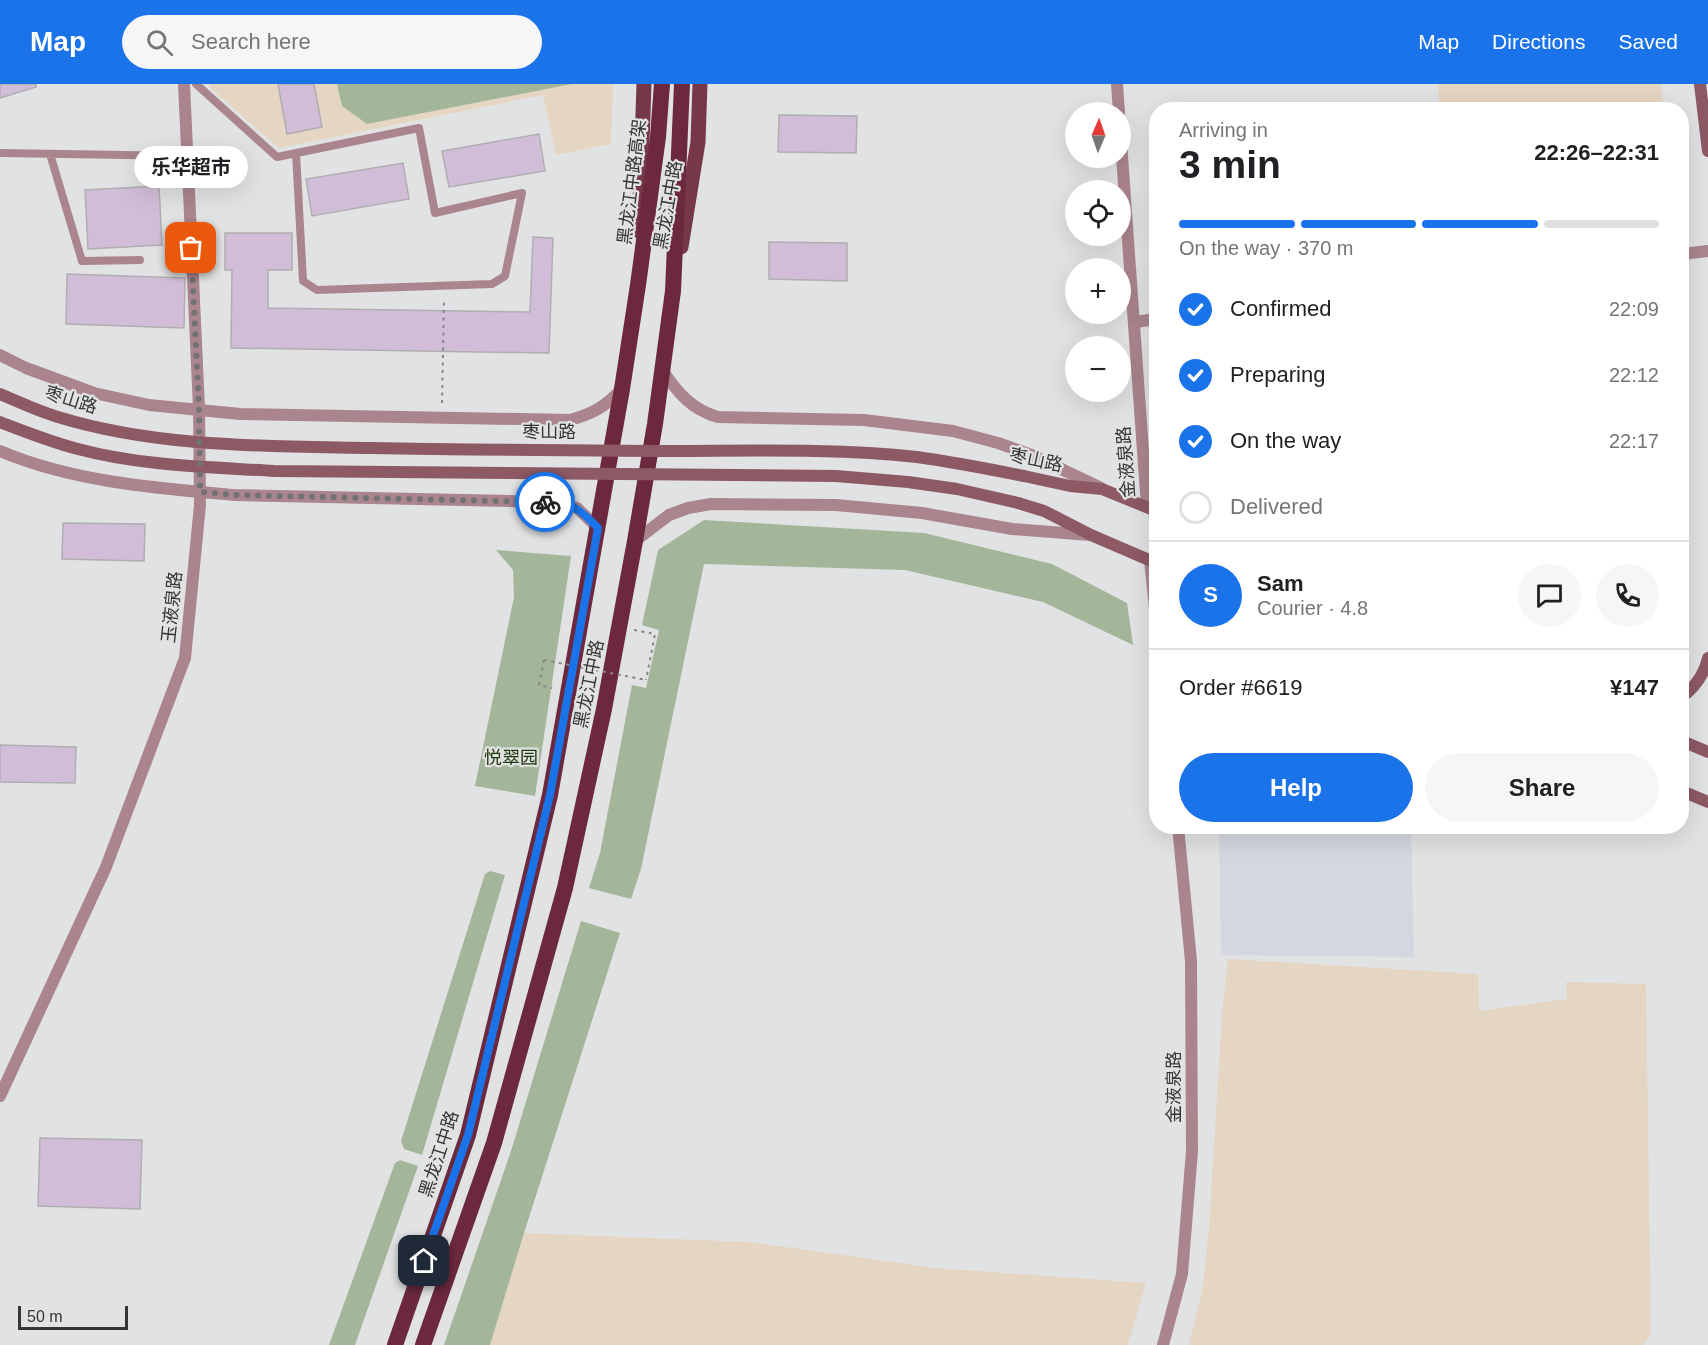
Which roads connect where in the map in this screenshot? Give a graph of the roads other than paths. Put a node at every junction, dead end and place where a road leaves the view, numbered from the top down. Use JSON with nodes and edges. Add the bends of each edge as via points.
{"nodes":[{"id":1,"x":184,"y":84,"type":"edge"},
{"id":2,"x":196,"y":84,"type":"edge"},
{"id":3,"x":644,"y":84,"type":"edge"},
{"id":4,"x":662,"y":84,"type":"edge"},
{"id":5,"x":682,"y":84,"type":"edge"},
{"id":6,"x":700,"y":84,"type":"edge"},
{"id":7,"x":1117,"y":84,"type":"edge"},
{"id":8,"x":1700,"y":84,"type":"edge"},
{"id":9,"x":1118,"y":102,"type":"edge"},
{"id":10,"x":1708,"y":151,"type":"edge"},
{"id":11,"x":0,"y":153,"type":"edge"},
{"id":12,"x":296,"y":153,"type":"junction"},
{"id":13,"x":50,"y":154,"type":"junction"},
{"id":14,"x":187,"y":156,"type":"junction"},
{"id":15,"x":1123,"y":168,"type":"edge"},
{"id":16,"x":1708,"y":251,"type":"edge"},
{"id":17,"x":1689,"y":253,"type":"edge"},
{"id":18,"x":140,"y":260,"type":"dead end"},
{"id":19,"x":638,"y":285,"type":"junction"},
{"id":20,"x":673,"y":291,"type":"junction"},
{"id":21,"x":1149,"y":321,"type":"edge"},
{"id":22,"x":1135,"y":322,"type":"junction"},
{"id":23,"x":0,"y":355,"type":"edge"},
{"id":24,"x":663,"y":371,"type":"junction"},
{"id":25,"x":622,"y":389,"type":"junction"},
{"id":26,"x":0,"y":394,"type":"edge"},
{"id":27,"x":199,"y":408,"type":"junction"},
{"id":28,"x":0,"y":422,"type":"edge"},
{"id":29,"x":0,"y":450,"type":"edge"},
{"id":30,"x":1149,"y":476,"type":"edge"},
{"id":31,"x":1102,"y":489,"type":"junction"},
{"id":32,"x":200,"y":492,"type":"junction"},
{"id":33,"x":1149,"y":508,"type":"edge"},
{"id":34,"x":598,"y":528,"type":"junction"},
{"id":35,"x":1091,"y":535,"type":"junction"},
{"id":36,"x":636,"y":541,"type":"junction"},
{"id":37,"x":1149,"y":560,"type":"edge"},
{"id":38,"x":1708,"y":658,"type":"edge"},
{"id":39,"x":1689,"y":691,"type":"edge"},
{"id":40,"x":1689,"y":744,"type":"edge"},
{"id":41,"x":1708,"y":752,"type":"edge"},
{"id":42,"x":1689,"y":793,"type":"edge"},
{"id":43,"x":1708,"y":802,"type":"edge"},
{"id":44,"x":1179,"y":834,"type":"edge"},
{"id":45,"x":0,"y":1093,"type":"edge"},
{"id":46,"x":395,"y":1345,"type":"edge"},
{"id":47,"x":423,"y":1345,"type":"edge"},
{"id":48,"x":1163,"y":1345,"type":"edge"}],
"edges":[{"from":1,"to":14,"type":"street","name":"玉液泉路"},
{"from":2,"to":12,"type":"lane","via":[[277,157]]},
{"from":3,"to":19,"type":"main road","name":"黑龙江中路"},
{"from":4,"to":19,"type":"highway","name":"黑龙江中路高架"},
{"from":5,"to":20,"type":"highway"},
{"from":6,"to":20,"type":"main road","name":"黑龙江中路","via":[[698,142]]},
{"from":7,"to":9,"type":"street"},
{"from":8,"to":10,"type":"main road"},
{"from":11,"to":13,"type":"lane"},
{"from":12,"to":12,"type":"lane","via":[[419,128],[435,213],[522,193],[505,276],[492,284],[317,290],[303,281]]},
{"from":13,"to":14,"type":"lane"},
{"from":13,"to":18,"type":"lane","via":[[82,261]]},
{"from":14,"to":27,"type":"street","name":"玉液泉路"},
{"from":15,"to":22,"type":"street","name":"金液泉路"},
{"from":16,"to":17,"type":"street"},
{"from":19,"to":25,"type":"highway","name":"黑龙江中路"},
{"from":20,"to":24,"type":"highway","name":"黑龙江中路"},
{"from":21,"to":22,"type":"street"},
{"from":22,"to":30,"type":"street","name":"金液泉路"},
{"from":23,"to":27,"type":"street","name":"枣山路","via":[[94,393],[149,405]]},
{"from":24,"to":31,"type":"street","name":"枣山路","via":[[675,390],[710,415],[864,420],[953,431],[1034,456]]},
{"from":24,"to":36,"type":"highway","name":"黑龙江中路"},
{"from":25,"to":27,"type":"street","name":"枣山路","via":[[605,405],[570,420],[240,414]]},
{"from":25,"to":34,"type":"highway","name":"黑龙江中路"},
{"from":26,"to":31,"type":"main road","name":"枣山路","bridge":true,"via":[[55,417],[87,425],[203,442],[498,450],[839,452],[961,463]]},
{"from":27,"to":32,"type":"street","name":"玉液泉路"},
{"from":28,"to":35,"type":"main road","bridge":true,"via":[[81,450],[198,467],[836,476],[908,482],[1018,503],[1044,511]]},
{"from":29,"to":32,"type":"street","via":[[75,475]]},
{"from":31,"to":33,"type":"main road","name":"枣山路"},
{"from":32,"to":34,"type":"street","via":[[555,502],[577,508]]},
{"from":32,"to":45,"type":"street","name":"玉液泉路","via":[[185,658],[106,867]]},
{"from":34,"to":46,"type":"highway","name":"黑龙江中路","via":[[550,795],[468,1135]]},
{"from":35,"to":36,"type":"street","via":[[1012,529],[922,513],[836,506],[711,504],[669,515]]},
{"from":35,"to":37,"type":"main road"},
{"from":36,"to":47,"type":"highway","name":"黑龙江中路","via":[[566,888],[494,1143]]},
{"from":38,"to":39,"type":"main road","via":[[1700,680]]},
{"from":40,"to":41,"type":"main road"},
{"from":42,"to":43,"type":"main road"},
{"from":44,"to":48,"type":"street","name":"金液泉路","via":[[1191,961],[1192,1151],[1182,1274]]}]}
